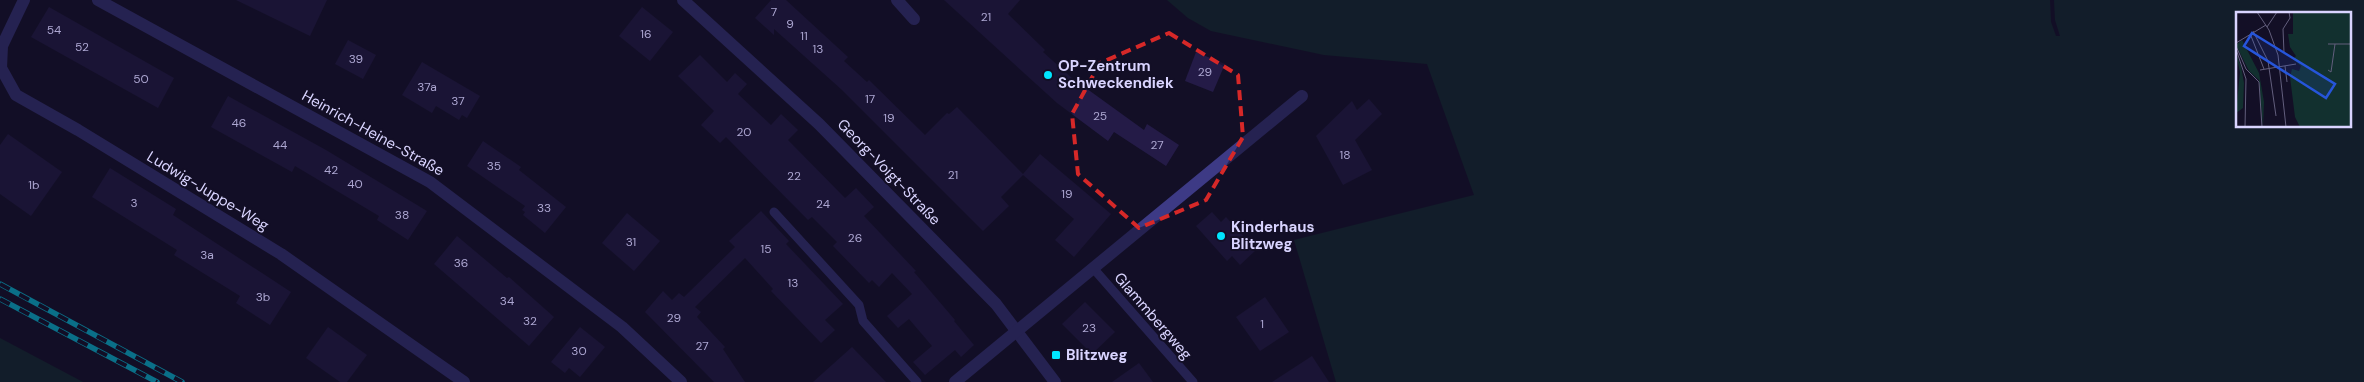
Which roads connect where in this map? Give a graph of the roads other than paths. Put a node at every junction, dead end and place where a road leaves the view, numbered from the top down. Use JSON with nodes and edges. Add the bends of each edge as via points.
{"nodes":[{"id":1,"x":24,"y":0,"type":"edge"},
{"id":2,"x":98,"y":0,"type":"edge"},
{"id":3,"x":683,"y":0,"type":"edge"},
{"id":4,"x":897,"y":0,"type":"edge"},
{"id":5,"x":914,"y":19,"type":"dead end"},
{"id":6,"x":1302,"y":96,"type":"dead end"},
{"id":7,"x":774,"y":212,"type":"dead end"},
{"id":8,"x":1093,"y":268,"type":"junction"},
{"id":9,"x":1017,"y":332,"type":"junction"},
{"id":10,"x":464,"y":382,"type":"edge"},
{"id":11,"x":682,"y":382,"type":"edge"},
{"id":12,"x":917,"y":382,"type":"edge"},
{"id":13,"x":955,"y":382,"type":"edge"},
{"id":14,"x":1055,"y":382,"type":"edge"},
{"id":15,"x":1193,"y":382,"type":"edge"}],
"edges":[{"from":1,"to":10,"type":"street","name":"Ludwig-Juppe-Weg","via":[[2,46],[1,68],[16,95],[281,254]]},
{"from":2,"to":11,"type":"street","name":"Heinrich-Heine-Straße","via":[[430,182],[622,327]]},
{"from":3,"to":9,"type":"street","name":"Georg-Voigt-Straße","via":[[819,124],[996,304]]},
{"from":4,"to":5,"type":"street"},
{"from":6,"to":8,"type":"street"},
{"from":7,"to":12,"type":"lane","via":[[860,305],[863,321]]},
{"from":8,"to":9,"type":"street"},
{"from":8,"to":15,"type":"lane","name":"Glammbergweg"},
{"from":9,"to":13,"type":"street"},
{"from":9,"to":14,"type":"street","name":"Georg-Voigt-Straße"}]}
